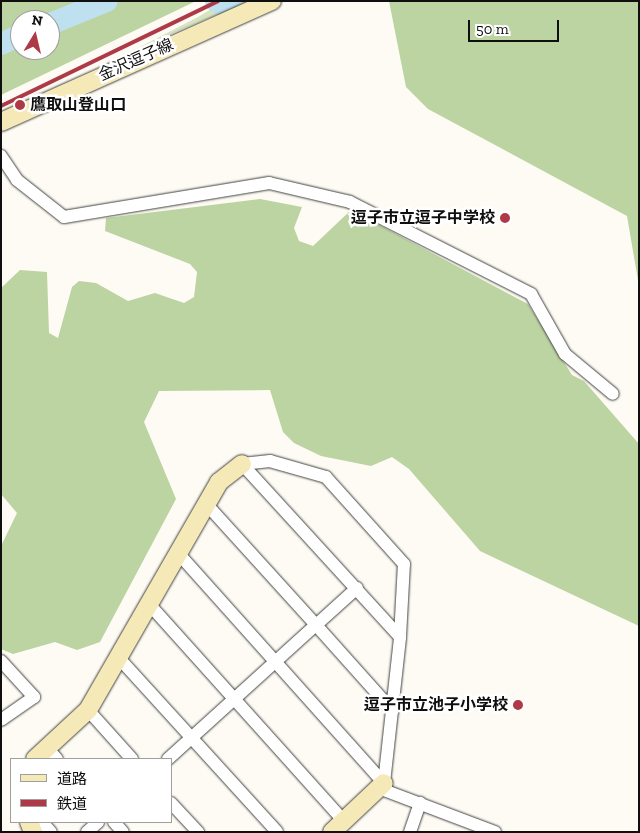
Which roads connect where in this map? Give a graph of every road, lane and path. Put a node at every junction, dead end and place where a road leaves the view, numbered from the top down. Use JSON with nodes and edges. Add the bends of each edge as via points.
{"nodes":[{"id":1,"x":272,"y":1,"type":"edge"},
{"id":2,"x":1,"y":122,"type":"edge"},
{"id":3,"x":2,"y":162,"type":"edge"},
{"id":4,"x":613,"y":394,"type":"dead end"},
{"id":5,"x":242,"y":464,"type":"junction"},
{"id":6,"x":207,"y":504,"type":"junction"},
{"id":7,"x":178,"y":554,"type":"junction"},
{"id":8,"x":357,"y":588,"type":"junction"},
{"id":9,"x":149,"y":604,"type":"junction"},
{"id":10,"x":316,"y":625,"type":"junction"},
{"id":11,"x":400,"y":637,"type":"junction"},
{"id":12,"x":118,"y":657,"type":"junction"},
{"id":13,"x":1,"y":661,"type":"edge"},
{"id":14,"x":275,"y":662,"type":"junction"},
{"id":15,"x":235,"y":699,"type":"junction"},
{"id":16,"x":88,"y":710,"type":"junction"},
{"id":17,"x":392,"y":710,"type":"junction"},
{"id":18,"x":1,"y":720,"type":"edge"},
{"id":19,"x":192,"y":738,"type":"junction"},
{"id":20,"x":46,"y":756,"type":"edge"},
{"id":21,"x":131,"y":758,"type":"edge"},
{"id":22,"x":169,"y":758,"type":"edge"},
{"id":23,"x":382,"y":786,"type":"junction"},
{"id":24,"x":420,"y":803,"type":"junction"},
{"id":25,"x":172,"y":804,"type":"edge"},
{"id":26,"x":97,"y":823,"type":"edge"},
{"id":27,"x":338,"y":826,"type":"edge"},
{"id":28,"x":87,"y":832,"type":"edge"},
{"id":29,"x":198,"y":832,"type":"edge"},
{"id":30,"x":277,"y":832,"type":"edge"},
{"id":31,"x":410,"y":832,"type":"edge"},
{"id":32,"x":495,"y":832,"type":"edge"}],
"edges":[{"from":1,"to":2,"type":"street","name":"金沢逗子線"},
{"from":3,"to":4,"type":"street","via":[[32,194],[64,217],[269,183],[350,202],[531,294],[565,354]]},
{"from":5,"to":6,"type":"street","via":[[223,478]]},
{"from":5,"to":8,"type":"street"},
{"from":5,"to":11,"type":"street","via":[[270,460],[326,477],[353,504],[404,564]]},
{"from":6,"to":7,"type":"street"},
{"from":6,"to":10,"type":"street"},
{"from":7,"to":9,"type":"street"},
{"from":7,"to":14,"type":"street"},
{"from":8,"to":10,"type":"street"},
{"from":8,"to":11,"type":"street"},
{"from":9,"to":12,"type":"street"},
{"from":9,"to":15,"type":"street"},
{"from":10,"to":14,"type":"street"},
{"from":10,"to":17,"type":"street"},
{"from":11,"to":17,"type":"street"},
{"from":12,"to":16,"type":"street"},
{"from":12,"to":19,"type":"street"},
{"from":13,"to":18,"type":"street","via":[[34,697]]},
{"from":14,"to":15,"type":"street"},
{"from":14,"to":23,"type":"street"},
{"from":15,"to":19,"type":"street"},
{"from":15,"to":27,"type":"street"},
{"from":16,"to":20,"type":"street"},
{"from":16,"to":21,"type":"street"},
{"from":17,"to":23,"type":"street"},
{"from":19,"to":22,"type":"street"},
{"from":19,"to":30,"type":"street"},
{"from":23,"to":24,"type":"street"},
{"from":23,"to":27,"type":"street"},
{"from":24,"to":31,"type":"street"},
{"from":24,"to":32,"type":"street"},
{"from":25,"to":29,"type":"street"},
{"from":26,"to":28,"type":"street"}]}
